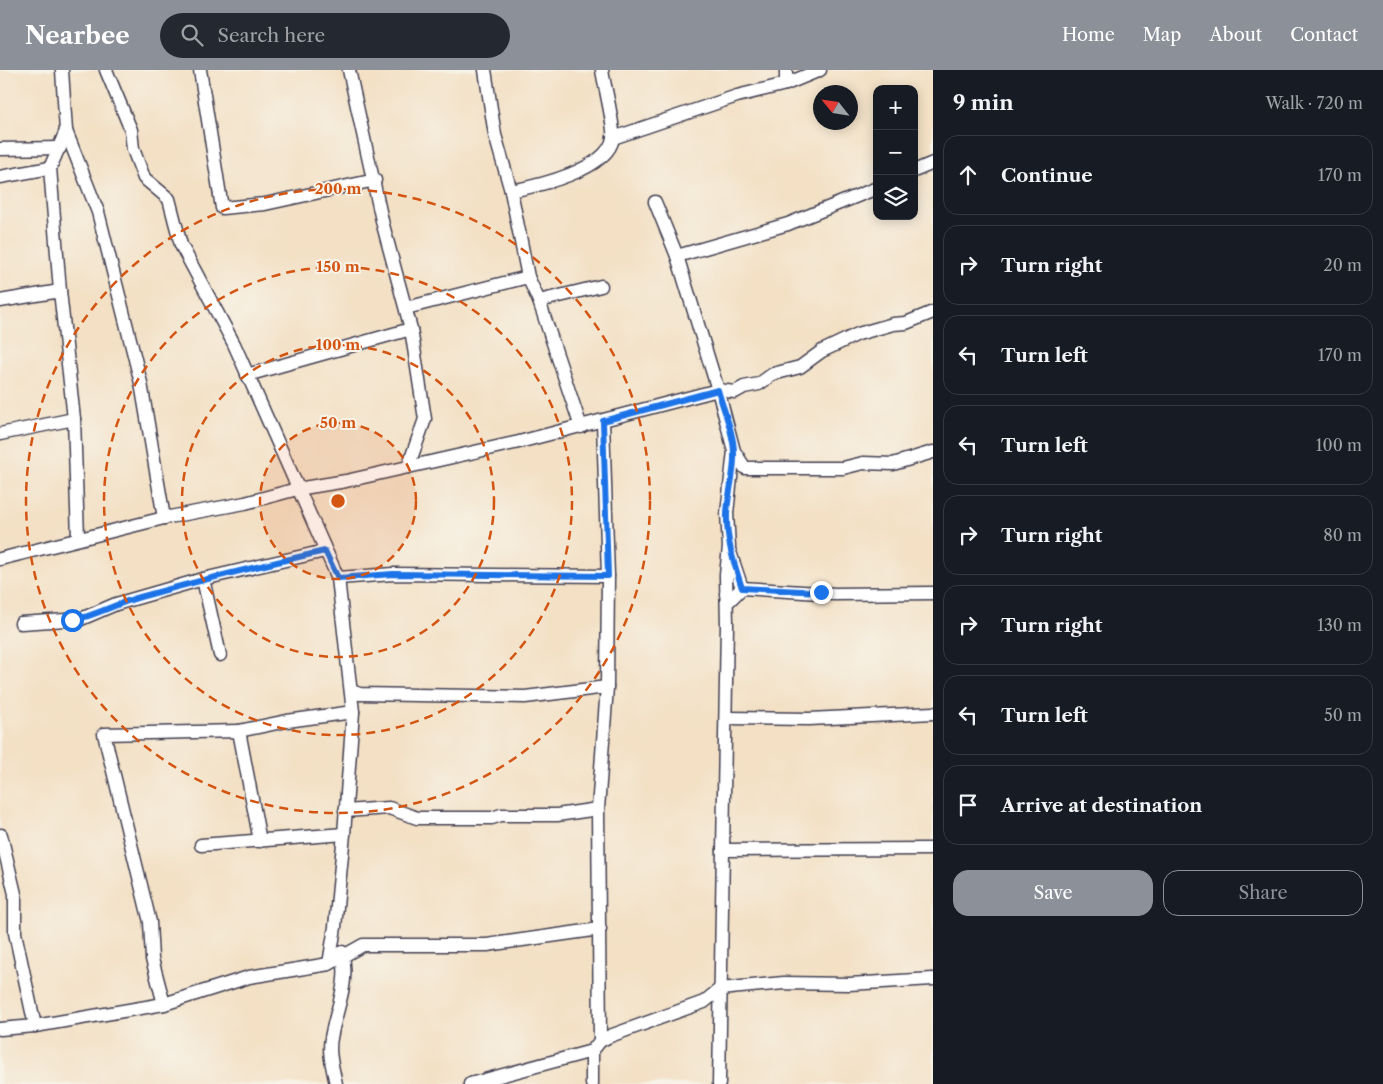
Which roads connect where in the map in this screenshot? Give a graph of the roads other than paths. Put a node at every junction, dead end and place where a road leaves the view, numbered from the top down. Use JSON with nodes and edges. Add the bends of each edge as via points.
{"nodes":[{"id":1,"x":62,"y":70,"type":"edge"},
{"id":2,"x":106,"y":70,"type":"edge"},
{"id":3,"x":200,"y":70,"type":"edge"},
{"id":4,"x":349,"y":70,"type":"edge"},
{"id":5,"x":485,"y":70,"type":"edge"},
{"id":6,"x":602,"y":70,"type":"edge"},
{"id":7,"x":786,"y":70,"type":"edge"},
{"id":8,"x":820,"y":70,"type":"edge"},
{"id":9,"x":786,"y":84,"type":"junction"},
{"id":10,"x":66,"y":131,"type":"junction"},
{"id":11,"x":613,"y":138,"type":"junction"},
{"id":12,"x":60,"y":148,"type":"junction"},
{"id":13,"x":0,"y":149,"type":"edge"},
{"id":14,"x":933,"y":163,"type":"edge"},
{"id":15,"x":50,"y":168,"type":"junction"},
{"id":16,"x":918,"y":169,"type":"edge"},
{"id":17,"x":0,"y":177,"type":"edge"},
{"id":18,"x":375,"y":180,"type":"junction"},
{"id":19,"x":873,"y":190,"type":"edge"},
{"id":20,"x":511,"y":191,"type":"junction"},
{"id":21,"x":655,"y":202,"type":"dead end"},
{"id":22,"x":677,"y":256,"type":"junction"},
{"id":23,"x":528,"y":277,"type":"junction"},
{"id":24,"x":601,"y":286,"type":"dead end"},
{"id":25,"x":60,"y":291,"type":"junction"},
{"id":26,"x":0,"y":301,"type":"edge"},
{"id":27,"x":539,"y":301,"type":"junction"},
{"id":28,"x":406,"y":308,"type":"junction"},
{"id":29,"x":933,"y":312,"type":"edge"},
{"id":30,"x":411,"y":329,"type":"junction"},
{"id":31,"x":247,"y":375,"type":"junction"},
{"id":32,"x":718,"y":390,"type":"junction"},
{"id":33,"x":74,"y":419,"type":"junction"},
{"id":34,"x":603,"y":421,"type":"junction"},
{"id":35,"x":581,"y":427,"type":"junction"},
{"id":36,"x":0,"y":434,"type":"edge"},
{"id":37,"x":734,"y":451,"type":"junction"},
{"id":38,"x":933,"y":452,"type":"edge"},
{"id":39,"x":408,"y":467,"type":"junction"},
{"id":40,"x":297,"y":489,"type":"junction"},
{"id":41,"x":164,"y":518,"type":"junction"},
{"id":42,"x":78,"y":538,"type":"junction"},
{"id":43,"x":728,"y":547,"type":"junction"},
{"id":44,"x":325,"y":551,"type":"junction"},
{"id":45,"x":0,"y":558,"type":"edge"},
{"id":46,"x":608,"y":576,"type":"junction"},
{"id":47,"x":338,"y":578,"type":"junction"},
{"id":48,"x":203,"y":579,"type":"junction"},
{"id":49,"x":742,"y":588,"type":"junction"},
{"id":50,"x":933,"y":593,"type":"edge"},
{"id":51,"x":726,"y":594,"type":"junction"},
{"id":52,"x":21,"y":623,"type":"dead end"},
{"id":53,"x":220,"y":655,"type":"dead end"},
{"id":54,"x":607,"y":687,"type":"junction"},
{"id":55,"x":351,"y":691,"type":"junction"},
{"id":56,"x":353,"y":712,"type":"junction"},
{"id":57,"x":933,"y":713,"type":"edge"},
{"id":58,"x":726,"y":718,"type":"junction"},
{"id":59,"x":240,"y":731,"type":"junction"},
{"id":60,"x":598,"y":808,"type":"junction"},
{"id":61,"x":345,"y":811,"type":"junction"},
{"id":62,"x":344,"y":834,"type":"junction"},
{"id":63,"x":1,"y":835,"type":"dead end"},
{"id":64,"x":260,"y":841,"type":"junction"},
{"id":65,"x":201,"y":845,"type":"dead end"},
{"id":66,"x":933,"y":849,"type":"edge"},
{"id":67,"x":723,"y":850,"type":"junction"},
{"id":68,"x":335,"y":926,"type":"junction"},
{"id":69,"x":600,"y":929,"type":"junction"},
{"id":70,"x":343,"y":957,"type":"junction"},
{"id":71,"x":329,"y":964,"type":"junction"},
{"id":72,"x":933,"y":979,"type":"edge"},
{"id":73,"x":720,"y":989,"type":"junction"},
{"id":74,"x":164,"y":1004,"type":"junction"},
{"id":75,"x":35,"y":1026,"type":"junction"},
{"id":76,"x":0,"y":1029,"type":"edge"},
{"id":77,"x":596,"y":1046,"type":"junction"},
{"id":78,"x":336,"y":1084,"type":"edge"},
{"id":79,"x":470,"y":1084,"type":"edge"},
{"id":80,"x":592,"y":1084,"type":"edge"},
{"id":81,"x":719,"y":1084,"type":"edge"}],
"edges":[{"from":1,"to":10,"type":"street"},
{"from":2,"to":31,"type":"street","via":[[131,130],[144,178],[169,200],[174,209],[181,245],[208,292]]},
{"from":3,"to":18,"type":"street","via":[[222,208],[265,204]]},
{"from":4,"to":18,"type":"street"},
{"from":5,"to":20,"type":"street","via":[[494,136]]},
{"from":6,"to":11,"type":"street"},
{"from":7,"to":9,"type":"street"},
{"from":8,"to":9,"type":"street"},
{"from":9,"to":11,"type":"street","via":[[737,96]]},
{"from":10,"to":12,"type":"street"},
{"from":10,"to":41,"type":"street","via":[[98,212],[141,383]]},
{"from":11,"to":20,"type":"street","via":[[598,161],[581,170]]},
{"from":12,"to":13,"type":"street"},
{"from":12,"to":15,"type":"street"},
{"from":14,"to":16,"type":"street"},
{"from":15,"to":17,"type":"street"},
{"from":15,"to":25,"type":"street"},
{"from":18,"to":28,"type":"street"},
{"from":19,"to":22,"type":"street","via":[[788,224]]},
{"from":20,"to":23,"type":"street"},
{"from":21,"to":22,"type":"street"},
{"from":22,"to":32,"type":"street"},
{"from":23,"to":27,"type":"street"},
{"from":23,"to":28,"type":"street"},
{"from":24,"to":27,"type":"street"},
{"from":25,"to":26,"type":"street"},
{"from":25,"to":33,"type":"street"},
{"from":27,"to":35,"type":"street"},
{"from":28,"to":30,"type":"street"},
{"from":29,"to":32,"type":"street","via":[[906,323],[858,334],[822,351],[800,367],[773,374],[759,384],[744,386],[735,392]]},
{"from":30,"to":31,"type":"street"},
{"from":30,"to":39,"type":"street","via":[[424,419]]},
{"from":31,"to":40,"type":"street"},
{"from":32,"to":34,"type":"street"},
{"from":32,"to":37,"type":"street"},
{"from":33,"to":36,"type":"street"},
{"from":33,"to":42,"type":"street"},
{"from":34,"to":35,"type":"street"},
{"from":34,"to":46,"type":"street"},
{"from":35,"to":39,"type":"street"},
{"from":37,"to":38,"type":"street","via":[[746,468],[843,468],[863,463],[893,464]]},
{"from":37,"to":43,"type":"street","via":[[727,513]]},
{"from":39,"to":40,"type":"street"},
{"from":40,"to":41,"type":"street","via":[[245,503]]},
{"from":40,"to":44,"type":"street"},
{"from":41,"to":42,"type":"street"},
{"from":42,"to":45,"type":"street"},
{"from":43,"to":49,"type":"street"},
{"from":43,"to":51,"type":"street"},
{"from":44,"to":47,"type":"street"},
{"from":44,"to":48,"type":"street"},
{"from":46,"to":47,"type":"street","via":[[393,574]]},
{"from":46,"to":54,"type":"street"},
{"from":47,"to":55,"type":"street"},
{"from":48,"to":52,"type":"street","via":[[116,604],[81,619]]},
{"from":48,"to":53,"type":"street"},
{"from":49,"to":50,"type":"street","via":[[835,594]]},
{"from":49,"to":51,"type":"street","via":[[730,600]]},
{"from":51,"to":58,"type":"street"},
{"from":54,"to":55,"type":"street","via":[[525,697],[360,694]]},
{"from":54,"to":60,"type":"street"},
{"from":55,"to":56,"type":"street"},
{"from":56,"to":59,"type":"street"},
{"from":56,"to":61,"type":"street"},
{"from":57,"to":58,"type":"street","via":[[809,719]]},
{"from":58,"to":67,"type":"street"},
{"from":59,"to":64,"type":"street"},
{"from":59,"to":74,"type":"street","via":[[104,734],[150,922],[152,959]]},
{"from":60,"to":61,"type":"street","via":[[557,815],[501,814],[492,818],[417,818],[389,808]]},
{"from":60,"to":69,"type":"street"},
{"from":61,"to":62,"type":"street"},
{"from":62,"to":64,"type":"street"},
{"from":62,"to":68,"type":"street"},
{"from":63,"to":75,"type":"street","via":[[15,894],[15,933]]},
{"from":64,"to":65,"type":"street"},
{"from":66,"to":67,"type":"street"},
{"from":67,"to":73,"type":"street"},
{"from":68,"to":70,"type":"street"},
{"from":68,"to":71,"type":"street"},
{"from":69,"to":70,"type":"street","via":[[487,945],[363,946]]},
{"from":69,"to":77,"type":"street"},
{"from":70,"to":71,"type":"street"},
{"from":70,"to":78,"type":"street","via":[[342,997],[330,1045]]},
{"from":71,"to":74,"type":"street","via":[[249,977]]},
{"from":72,"to":73,"type":"street","via":[[784,983]]},
{"from":73,"to":77,"type":"street","via":[[704,1002]]},
{"from":73,"to":81,"type":"street"},
{"from":74,"to":75,"type":"street"},
{"from":75,"to":76,"type":"street"},
{"from":77,"to":79,"type":"street"},
{"from":77,"to":80,"type":"street"}]}
